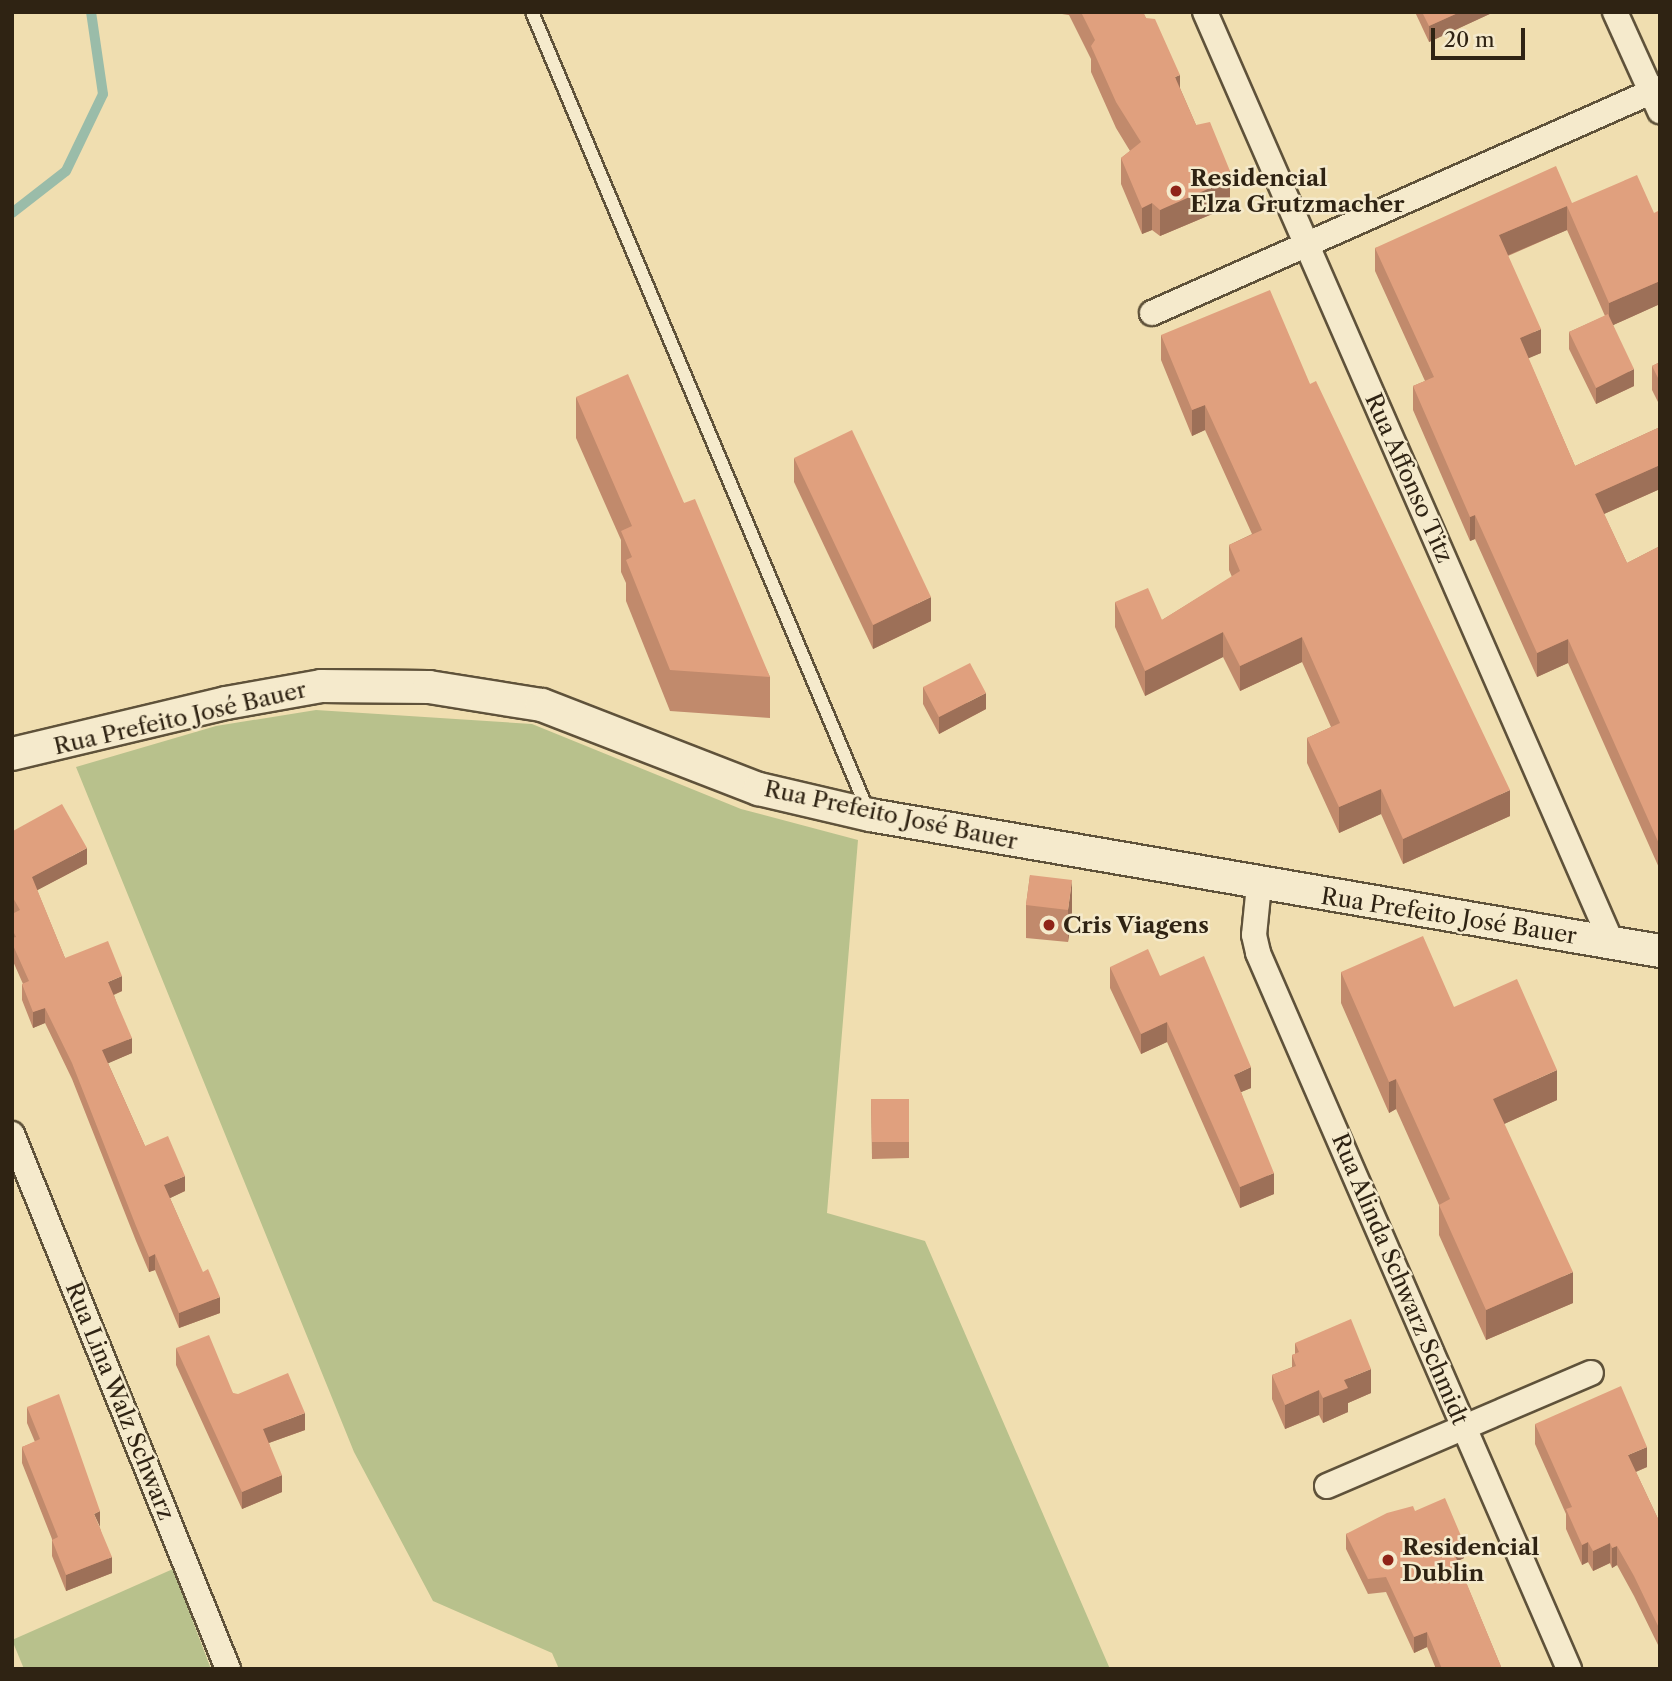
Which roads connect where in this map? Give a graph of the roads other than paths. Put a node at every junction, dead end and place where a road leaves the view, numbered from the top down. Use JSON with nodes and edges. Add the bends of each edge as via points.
{"nodes":[{"id":1,"x":532,"y":12,"type":"edge"},
{"id":2,"x":1205,"y":12,"type":"edge"},
{"id":3,"x":1615,"y":12,"type":"edge"},
{"id":4,"x":1657,"y":97,"type":"edge"},
{"id":5,"x":1307,"y":245,"type":"junction"},
{"id":6,"x":1152,"y":313,"type":"dead end"},
{"id":7,"x":12,"y":754,"type":"edge"},
{"id":8,"x":870,"y":815,"type":"junction"},
{"id":9,"x":1259,"y":885,"type":"junction"},
{"id":10,"x":1612,"y":943,"type":"junction"},
{"id":11,"x":1660,"y":951,"type":"edge"},
{"id":12,"x":12,"y":1134,"type":"edge"},
{"id":13,"x":1591,"y":1373,"type":"dead end"},
{"id":14,"x":1464,"y":1427,"type":"junction"},
{"id":15,"x":1327,"y":1486,"type":"dead end"},
{"id":16,"x":228,"y":1669,"type":"edge"},
{"id":17,"x":1569,"y":1669,"type":"edge"}],
"edges":[{"from":1,"to":8,"type":"lane"},
{"from":2,"to":5,"type":"street","name":"Rua Affonso Titz"},
{"from":3,"to":4,"type":"street"},
{"from":4,"to":5,"type":"street"},
{"from":5,"to":6,"type":"street"},
{"from":5,"to":10,"type":"street","name":"Rua Affonso Titz"},
{"from":7,"to":8,"type":"street","name":"Rua Prefeito José Bauer","via":[[226,703],[321,686],[429,687],[542,705],[759,789]]},
{"from":8,"to":9,"type":"street","name":"Rua Prefeito José Bauer"},
{"from":9,"to":10,"type":"street","name":"Rua Prefeito José Bauer"},
{"from":9,"to":14,"type":"street","name":"Rua Alinda Schwarz Schmidt","via":[[1254,935],[1258,953]]},
{"from":10,"to":11,"type":"street","name":"Rua Prefeito José Bauer"},
{"from":12,"to":16,"type":"street","name":"Rua Lina Walz Schwarz"},
{"from":13,"to":14,"type":"street"},
{"from":14,"to":15,"type":"street"},
{"from":14,"to":17,"type":"street","name":"Rua Alinda Schwarz Schmidt"}]}
